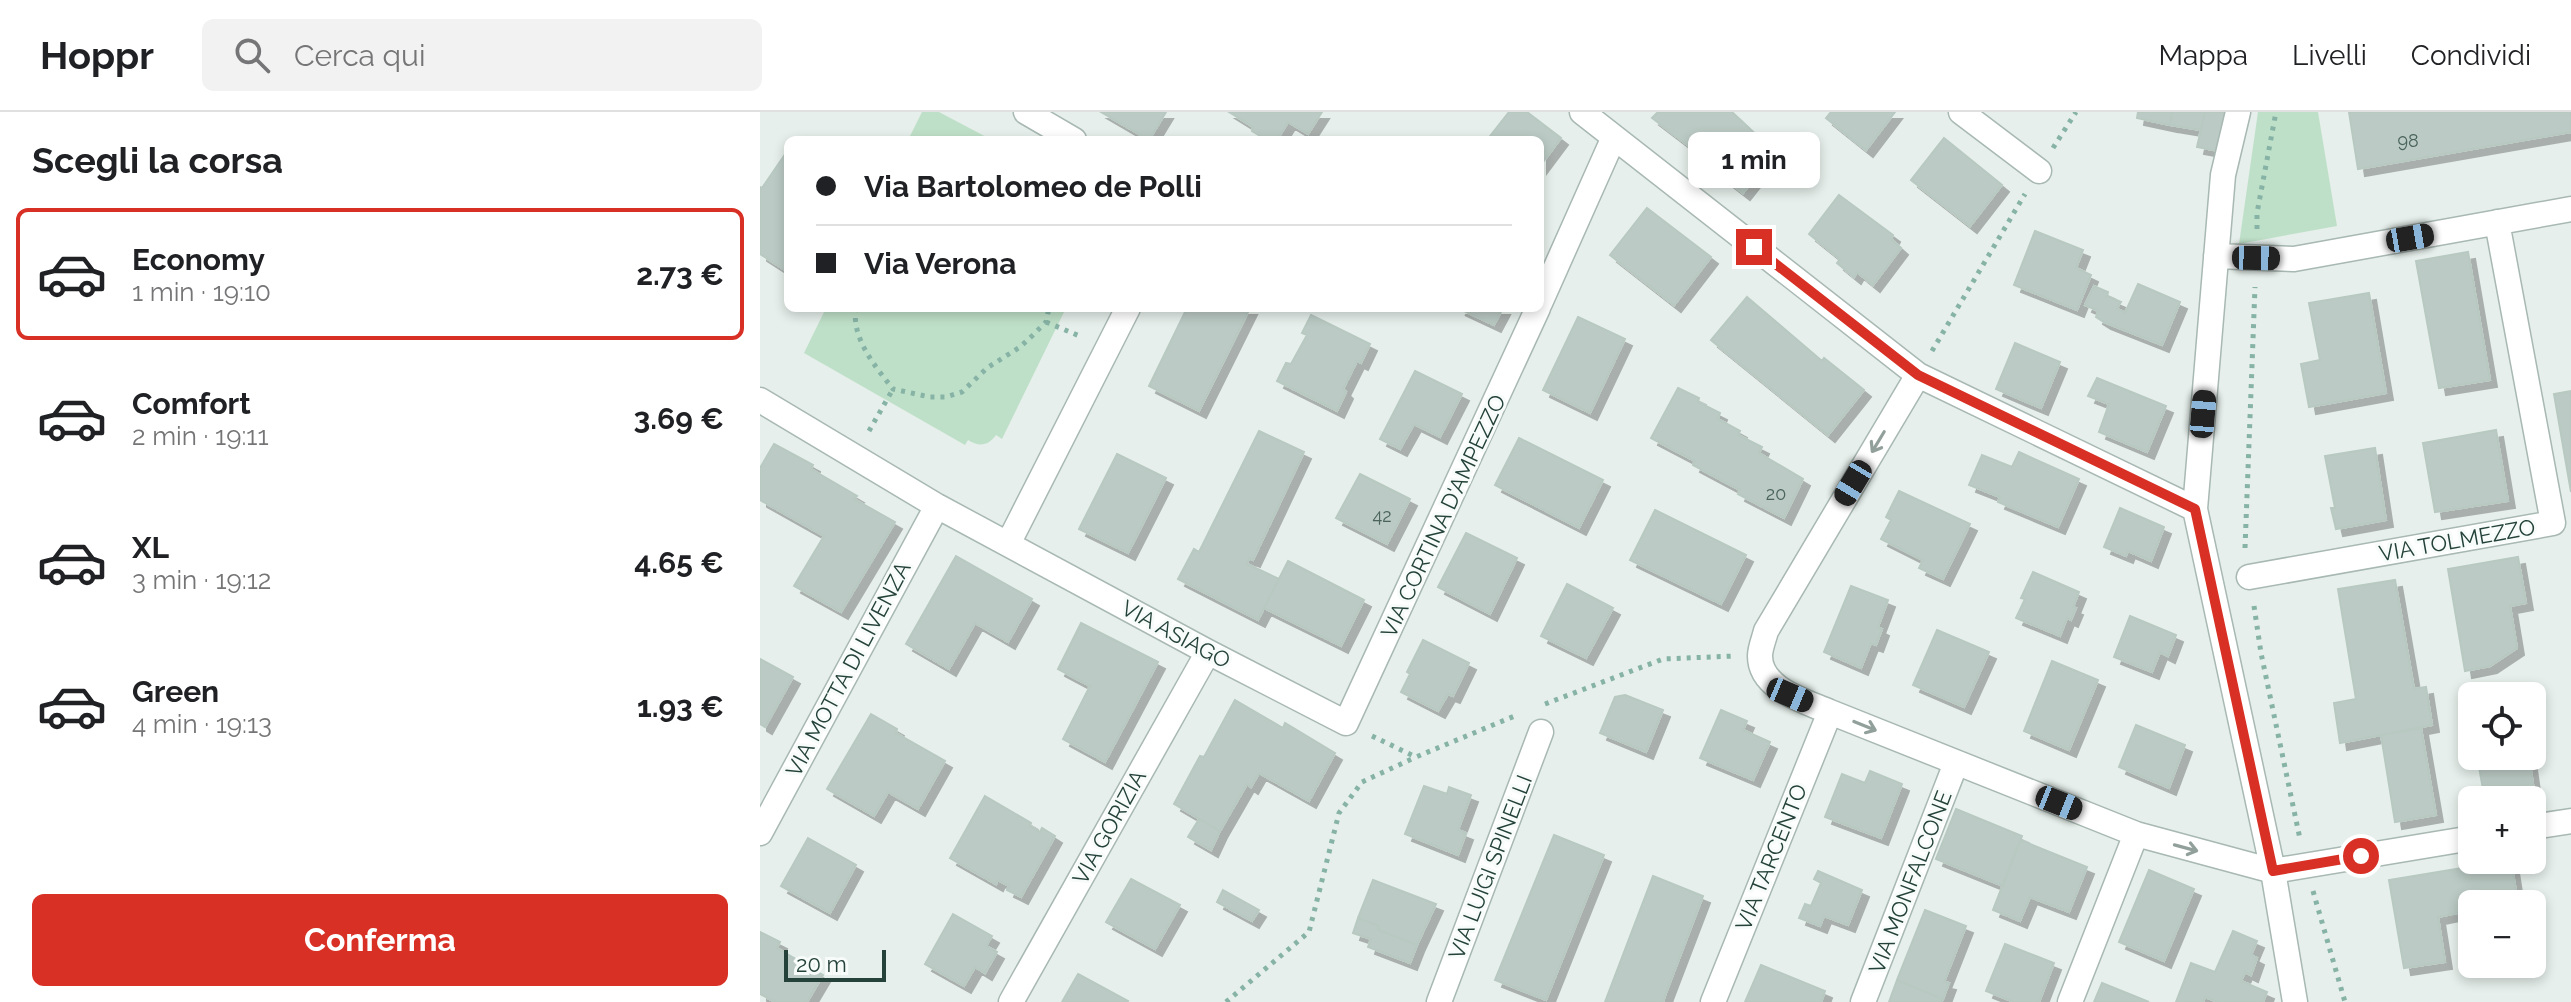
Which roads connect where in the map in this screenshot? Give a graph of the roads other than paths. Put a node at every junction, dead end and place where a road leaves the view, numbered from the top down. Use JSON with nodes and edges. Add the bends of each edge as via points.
{"nodes":[{"id":1,"x":1026,"y":112,"type":"edge"},
{"id":2,"x":1582,"y":112,"type":"edge"},
{"id":3,"x":1961,"y":112,"type":"edge"},
{"id":4,"x":2238,"y":112,"type":"edge"},
{"id":5,"x":1067,"y":136,"type":"edge"},
{"id":6,"x":1614,"y":137,"type":"junction"},
{"id":7,"x":2039,"y":171,"type":"road end"},
{"id":8,"x":2571,"y":209,"type":"edge"},
{"id":9,"x":2497,"y":222,"type":"junction"},
{"id":10,"x":2216,"y":256,"type":"junction"},
{"id":11,"x":1544,"y":295,"type":"edge"},
{"id":12,"x":1126,"y":312,"type":"edge"},
{"id":13,"x":1536,"y":312,"type":"edge"},
{"id":14,"x":1918,"y":375,"type":"junction"},
{"id":15,"x":760,"y":400,"type":"edge"},
{"id":16,"x":937,"y":506,"type":"junction"},
{"id":17,"x":2195,"y":509,"type":"junction"},
{"id":18,"x":1008,"y":544,"type":"junction"},
{"id":19,"x":2249,"y":577,"type":"road end"},
{"id":20,"x":1208,"y":652,"type":"junction"},
{"id":21,"x":1830,"y":712,"type":"junction"},
{"id":22,"x":1346,"y":723,"type":"joint"},
{"id":23,"x":1541,"y":732,"type":"dead end"},
{"id":24,"x":1956,"y":763,"type":"junction"},
{"id":25,"x":2571,"y":821,"type":"edge"},
{"id":26,"x":2546,"y":825,"type":"edge"},
{"id":27,"x":760,"y":833,"type":"edge"},
{"id":28,"x":2136,"y":834,"type":"junction"},
{"id":29,"x":2458,"y":840,"type":"edge"},
{"id":30,"x":2273,"y":871,"type":"junction"},
{"id":31,"x":1011,"y":1002,"type":"edge"},
{"id":32,"x":1439,"y":1002,"type":"edge"},
{"id":33,"x":1713,"y":1002,"type":"edge"},
{"id":34,"x":1863,"y":1002,"type":"edge"},
{"id":35,"x":2070,"y":1002,"type":"edge"},
{"id":36,"x":2295,"y":1002,"type":"edge"}],
"edges":[{"from":1,"to":5,"type":"street"},
{"from":2,"to":6,"type":"street"},
{"from":3,"to":7,"type":"street"},
{"from":4,"to":10,"type":"street","via":[[2223,175]]},
{"from":6,"to":11,"type":"street","name":"VIA CORTINA D'AMPEZZO"},
{"from":6,"to":14,"type":"street"},
{"from":8,"to":9,"type":"street"},
{"from":9,"to":10,"type":"street","via":[[2294,259]]},
{"from":9,"to":19,"type":"street","name":"VIA TOLMEZZO","via":[[2553,523]]},
{"from":10,"to":17,"type":"street"},
{"from":12,"to":18,"type":"street"},
{"from":13,"to":22,"type":"street","name":"VIA CORTINA D'AMPEZZO"},
{"from":14,"to":17,"type":"street"},
{"from":14,"to":21,"type":"street","one_way":true,"via":[[1773,617],[1760,654],[1766,675],[1776,686]]},
{"from":15,"to":16,"type":"street","name":"VIA ASIAGO"},
{"from":16,"to":18,"type":"street","name":"VIA ASIAGO"},
{"from":16,"to":27,"type":"street","name":"VIA MOTTA DI LIVENZA"},
{"from":17,"to":30,"type":"street"},
{"from":18,"to":20,"type":"street","name":"VIA ASIAGO"},
{"from":20,"to":22,"type":"street","name":"VIA ASIAGO"},
{"from":20,"to":31,"type":"street","name":"VIA GORIZIA"},
{"from":21,"to":24,"type":"street","one_way":true},
{"from":21,"to":33,"type":"street","name":"VIA TARCENTO"},
{"from":23,"to":32,"type":"street","name":"VIA LUIGI SPINELLI"},
{"from":24,"to":28,"type":"street"},
{"from":24,"to":34,"type":"street","name":"VIA MONFALCONE"},
{"from":25,"to":26,"type":"street"},
{"from":28,"to":30,"type":"street","one_way":true},
{"from":28,"to":35,"type":"street"},
{"from":29,"to":30,"type":"street"},
{"from":30,"to":36,"type":"street"}]}
